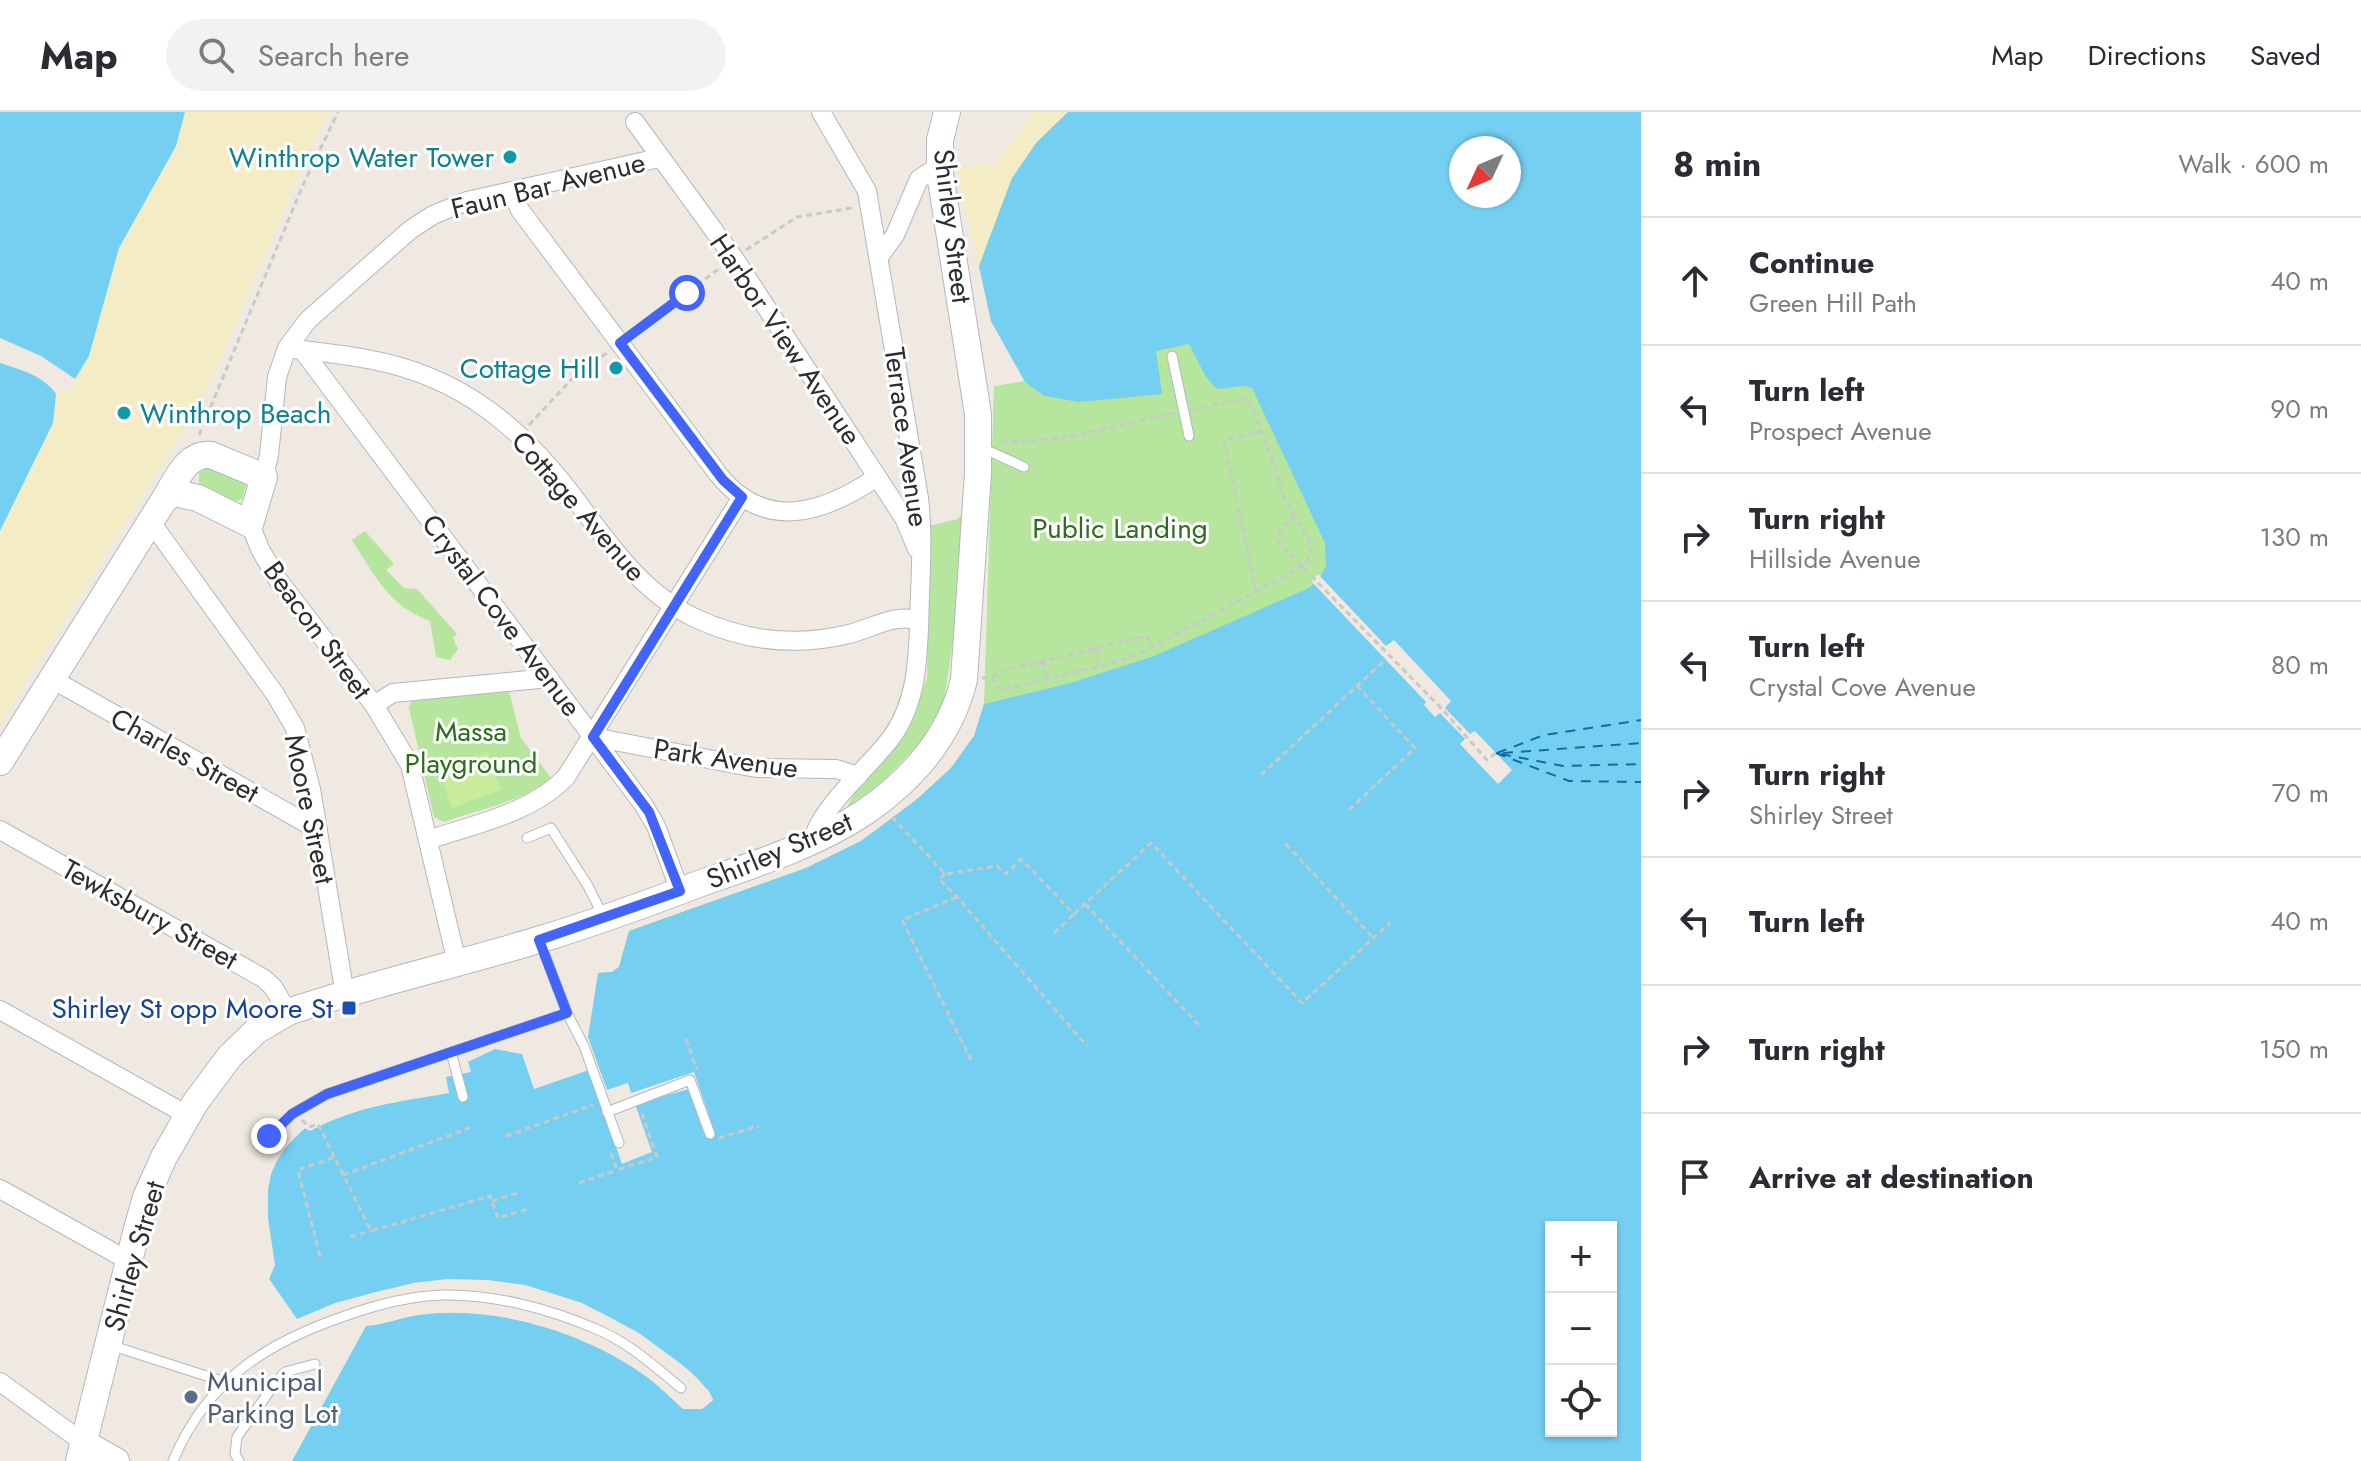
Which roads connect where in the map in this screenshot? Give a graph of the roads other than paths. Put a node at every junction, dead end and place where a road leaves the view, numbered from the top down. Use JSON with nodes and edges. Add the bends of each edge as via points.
{"nodes":[{"id":1,"x":821,"y":112,"type":"edge"},
{"id":2,"x":947,"y":112,"type":"edge"},
{"id":3,"x":635,"y":122,"type":"dead end"},
{"id":4,"x":659,"y":158,"type":"junction"},
{"id":5,"x":940,"y":165,"type":"junction"},
{"id":6,"x":512,"y":191,"type":"junction"},
{"id":7,"x":879,"y":257,"type":"junction"},
{"id":8,"x":295,"y":350,"type":"junction"},
{"id":9,"x":1172,"y":356,"type":"dead end"},
{"id":10,"x":1189,"y":436,"type":"dead end"},
{"id":11,"x":990,"y":444,"type":"junction"},
{"id":12,"x":1024,"y":467,"type":"dead end"},
{"id":13,"x":264,"y":477,"type":"junction"},
{"id":14,"x":877,"y":477,"type":"junction"},
{"id":15,"x":742,"y":497,"type":"junction"},
{"id":16,"x":157,"y":511,"type":"junction"},
{"id":17,"x":250,"y":524,"type":"junction"},
{"id":18,"x":921,"y":565,"type":"junction"},
{"id":19,"x":674,"y":606,"type":"junction"},
{"id":20,"x":919,"y":621,"type":"junction"},
{"id":21,"x":549,"y":678,"type":"junction"},
{"id":22,"x":52,"y":679,"type":"junction"},
{"id":23,"x":374,"y":705,"type":"junction"},
{"id":24,"x":593,"y":737,"type":"junction"},
{"id":25,"x":0,"y":762,"type":"edge"},
{"id":26,"x":858,"y":776,"type":"junction"},
{"id":27,"x":0,"y":830,"type":"edge"},
{"id":28,"x":318,"y":830,"type":"junction"},
{"id":29,"x":527,"y":838,"type":"dead end"},
{"id":30,"x":428,"y":840,"type":"junction"},
{"id":31,"x":813,"y":840,"type":"junction"},
{"id":32,"x":680,"y":891,"type":"junction"},
{"id":33,"x":604,"y":919,"type":"junction"},
{"id":34,"x":539,"y":940,"type":"junction"},
{"id":35,"x":457,"y":963,"type":"junction"},
{"id":36,"x":345,"y":995,"type":"junction"},
{"id":37,"x":0,"y":1010,"type":"edge"},
{"id":38,"x":288,"y":1012,"type":"junction"},
{"id":39,"x":567,"y":1013,"type":"junction"},
{"id":40,"x":451,"y":1052,"type":"junction"},
{"id":41,"x":463,"y":1097,"type":"dead end"},
{"id":42,"x":607,"y":1112,"type":"junction"},
{"id":43,"x":187,"y":1115,"type":"junction"},
{"id":44,"x":711,"y":1137,"type":"road end"},
{"id":45,"x":619,"y":1143,"type":"dead end"},
{"id":46,"x":261,"y":1146,"type":"dead end"},
{"id":47,"x":0,"y":1189,"type":"edge"},
{"id":48,"x":129,"y":1261,"type":"junction"},
{"id":49,"x":108,"y":1344,"type":"junction"},
{"id":50,"x":315,"y":1364,"type":"dead end"},
{"id":51,"x":0,"y":1382,"type":"edge"},
{"id":52,"x":225,"y":1382,"type":"junction"},
{"id":53,"x":681,"y":1388,"type":"dead end"},
{"id":54,"x":82,"y":1452,"type":"edge"},
{"id":55,"x":116,"y":1461,"type":"edge"},
{"id":56,"x":173,"y":1461,"type":"edge"},
{"id":57,"x":239,"y":1461,"type":"edge"}],
"edges":[{"from":1,"to":7,"type":"street","name":"Terrace Avenue","via":[[866,187]]},
{"from":2,"to":5,"type":"main road","name":"Shirley Street"},
{"from":3,"to":4,"type":"street","name":"Harbor View Avenue"},
{"from":4,"to":6,"type":"street","name":"Faun Bar Avenue"},
{"from":4,"to":14,"type":"street","name":"Harbor View Avenue","via":[[734,258]]},
{"from":5,"to":7,"type":"street","via":[[919,179],[895,235]]},
{"from":5,"to":11,"type":"main road","name":"Shirley Street"},
{"from":6,"to":8,"type":"street","name":"Faun Bar Avenue","via":[[458,204],[416,225],[308,320]]},
{"from":6,"to":15,"type":"street","via":[[614,347]]},
{"from":7,"to":18,"type":"street","name":"Terrace Avenue","via":[[919,498]]},
{"from":8,"to":13,"type":"street","name":"Faun Bar Avenue","via":[[277,377]]},
{"from":8,"to":19,"type":"street","name":"Cottage Avenue","via":[[409,369],[490,409],[546,460],[634,573]]},
{"from":8,"to":21,"type":"street","name":"Crystal Cove Avenue"},
{"from":9,"to":10,"type":"lane"},
{"from":11,"to":12,"type":"lane"},
{"from":11,"to":31,"type":"main road","name":"Shirley Street","via":[[964,680],[956,709],[918,766],[878,802]]},
{"from":13,"to":16,"type":"main road","via":[[202,454],[188,463]]},
{"from":13,"to":17,"type":"main road","name":"Faun Bar Avenue"},
{"from":14,"to":15,"type":"street","via":[[835,503],[800,512]]},
{"from":14,"to":18,"type":"street","name":"Harbor View Avenue","via":[[908,526]]},
{"from":15,"to":19,"type":"street"},
{"from":16,"to":17,"type":"main road","via":[[174,493],[187,494]]},
{"from":16,"to":22,"type":"main road"},
{"from":16,"to":28,"type":"street","name":"Moore Street","via":[[290,717],[303,751]]},
{"from":17,"to":23,"type":"street","name":"Beacon Street","via":[[284,588]]},
{"from":18,"to":20,"type":"street","name":"Terrace Avenue"},
{"from":19,"to":20,"type":"street","name":"Cottage Avenue","via":[[732,632],[781,641],[826,639],[904,618]]},
{"from":19,"to":24,"type":"street"},
{"from":20,"to":26,"type":"street","name":"Terrace Avenue","via":[[915,681],[906,711]]},
{"from":21,"to":23,"type":"street","via":[[393,693]]},
{"from":21,"to":24,"type":"street","name":"Crystal Cove Avenue"},
{"from":22,"to":25,"type":"main road"},
{"from":22,"to":28,"type":"street","name":"Charles Street"},
{"from":23,"to":30,"type":"street","name":"Beacon Street","via":[[410,765]]},
{"from":24,"to":26,"type":"street","name":"Park Avenue","via":[[756,768],[836,769]]},
{"from":24,"to":30,"type":"street","via":[[566,777],[540,799]]},
{"from":24,"to":32,"type":"street","name":"Crystal Cove Avenue","via":[[649,812]]},
{"from":26,"to":31,"type":"street","name":"Terrace Avenue","via":[[818,825]]},
{"from":27,"to":38,"type":"street","name":"Tewksbury Street","via":[[263,978]]},
{"from":28,"to":36,"type":"street","name":"Moore Street"},
{"from":29,"to":33,"type":"lane","via":[[551,828]]},
{"from":30,"to":35,"type":"street","name":"Beacon Street"},
{"from":31,"to":32,"type":"main road","name":"Shirley Street"},
{"from":32,"to":33,"type":"main road","name":"Shirley Street"},
{"from":33,"to":34,"type":"main road","name":"Shirley Street"},
{"from":34,"to":35,"type":"main road","name":"Shirley Street"},
{"from":34,"to":39,"type":"lane"},
{"from":35,"to":36,"type":"main road","name":"Shirley Street"},
{"from":36,"to":38,"type":"main road","name":"Shirley Street"},
{"from":37,"to":43,"type":"street"},
{"from":38,"to":43,"type":"main road","name":"Shirley Street","via":[[241,1044]]},
{"from":39,"to":40,"type":"lane"},
{"from":39,"to":42,"type":"lane"},
{"from":40,"to":41,"type":"lane"},
{"from":40,"to":46,"type":"lane","via":[[313,1100]]},
{"from":42,"to":44,"type":"lane","via":[[690,1080]]},
{"from":42,"to":45,"type":"lane"},
{"from":43,"to":48,"type":"main road","name":"Shirley Street","via":[[152,1183]]},
{"from":47,"to":48,"type":"street"},
{"from":48,"to":49,"type":"main road","name":"Shirley Street"},
{"from":49,"to":52,"type":"lane"},
{"from":49,"to":54,"type":"main road","name":"Shirley Street"},
{"from":50,"to":57,"type":"lane","via":[[285,1372],[274,1385],[237,1437]]},
{"from":51,"to":54,"type":"street"},
{"from":52,"to":53,"type":"lane","via":[[278,1343],[309,1329],[399,1300],[443,1295],[547,1311],[598,1330]]},
{"from":52,"to":56,"type":"lane","via":[[197,1416]]},
{"from":54,"to":55,"type":"main road"}]}
